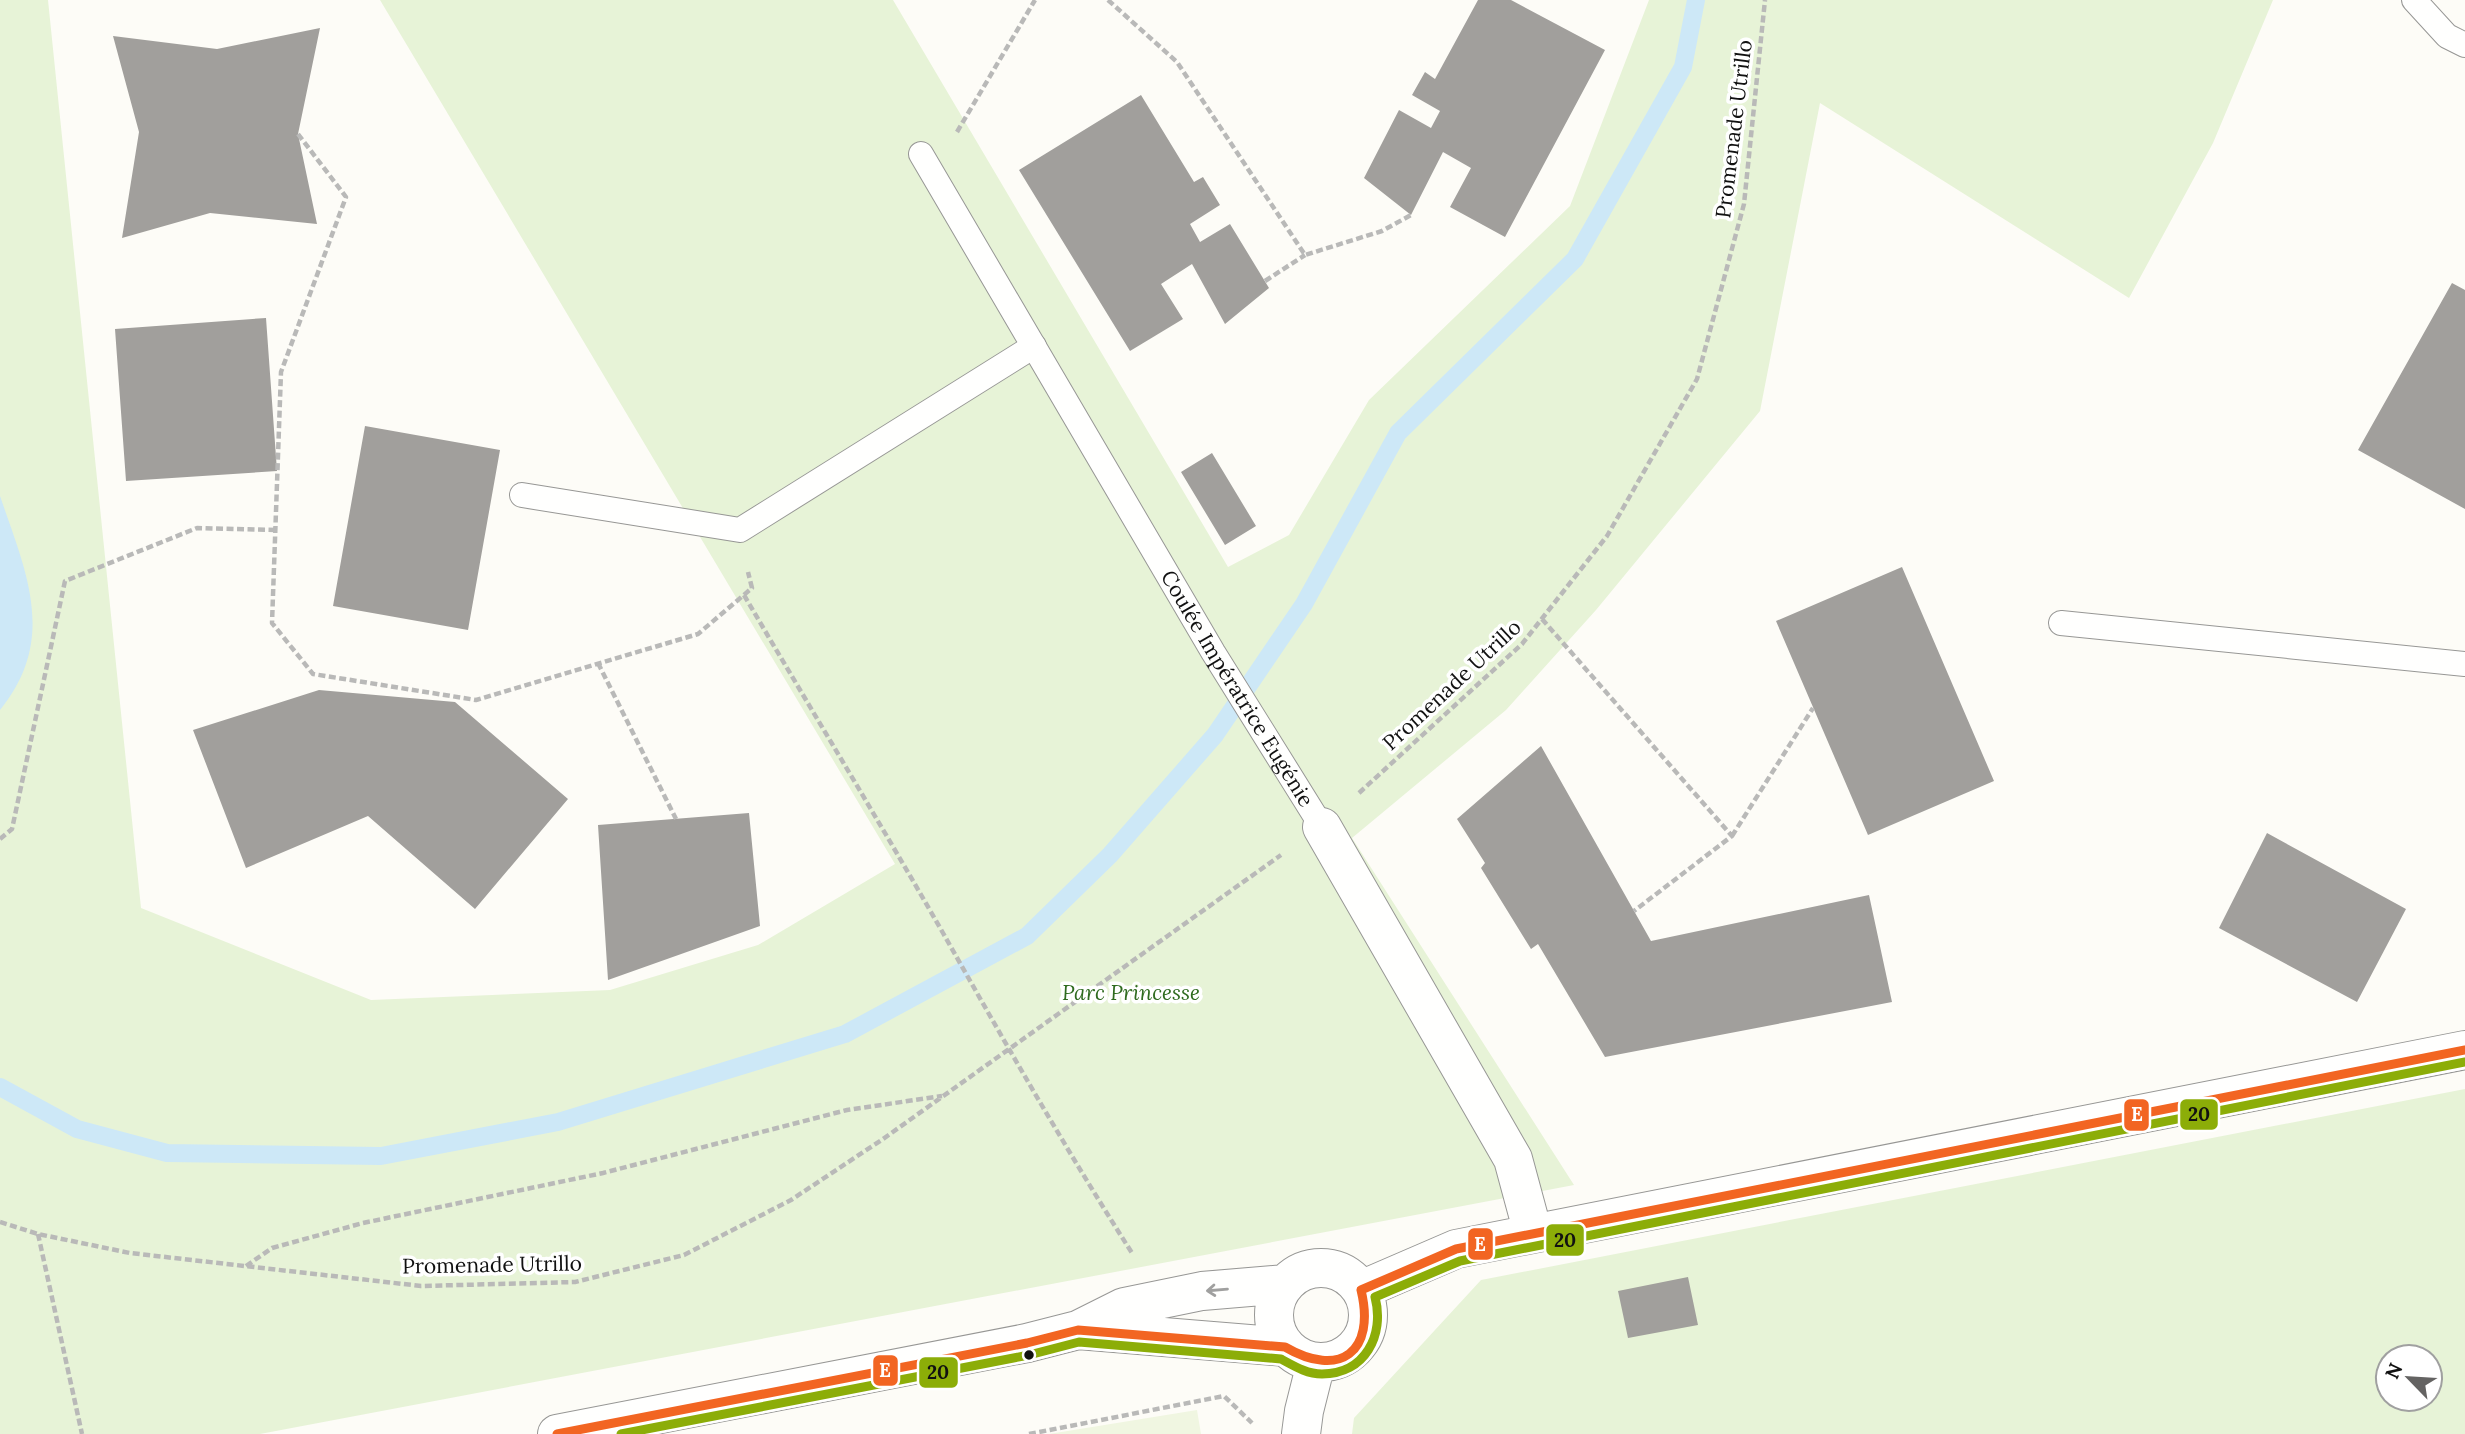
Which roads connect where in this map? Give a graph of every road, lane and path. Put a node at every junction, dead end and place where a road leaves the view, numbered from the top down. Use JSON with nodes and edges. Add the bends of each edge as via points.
{"nodes":[{"id":1,"x":1035,"y":0,"type":"edge"},
{"id":2,"x":1108,"y":0,"type":"edge"},
{"id":3,"x":1765,"y":0,"type":"edge"},
{"id":4,"x":2414,"y":0,"type":"edge"},
{"id":5,"x":2465,"y":45,"type":"edge"},
{"id":6,"x":298,"y":134,"type":"dead end"},
{"id":7,"x":920,"y":154,"type":"joint"},
{"id":8,"x":1410,"y":215,"type":"dead end"},
{"id":9,"x":1305,"y":255,"type":"junction"},
{"id":10,"x":1265,"y":281,"type":"dead end"},
{"id":11,"x":1034,"y":346,"type":"junction"},
{"id":12,"x":522,"y":495,"type":"dead end"},
{"id":13,"x":275,"y":530,"type":"junction"},
{"id":14,"x":740,"y":530,"type":"junction"},
{"id":15,"x":744,"y":595,"type":"junction"},
{"id":16,"x":1542,"y":619,"type":"junction"},
{"id":17,"x":2061,"y":623,"type":"dead end"},
{"id":18,"x":598,"y":663,"type":"junction"},
{"id":19,"x":2465,"y":664,"type":"edge"},
{"id":20,"x":1813,"y":708,"type":"dead end"},
{"id":21,"x":676,"y":819,"type":"dead end"},
{"id":22,"x":1322,"y":827,"type":"junction"},
{"id":23,"x":1732,"y":836,"type":"junction"},
{"id":24,"x":0,"y":839,"type":"edge"},
{"id":25,"x":1634,"y":911,"type":"dead end"},
{"id":26,"x":1010,"y":1047,"type":"junction"},
{"id":27,"x":2465,"y":1051,"type":"edge"},
{"id":28,"x":943,"y":1096,"type":"junction"},
{"id":29,"x":0,"y":1222,"type":"edge"},
{"id":30,"x":1533,"y":1233,"type":"junction"},
{"id":31,"x":38,"y":1234,"type":"junction"},
{"id":32,"x":1135,"y":1258,"type":"dead end"},
{"id":33,"x":246,"y":1266,"type":"junction"},
{"id":34,"x":1285,"y":1284,"type":"junction"},
{"id":35,"x":1361,"y":1290,"type":"junction"},
{"id":36,"x":1078,"y":1330,"type":"junction"},
{"id":37,"x":1301,"y":1355,"type":"junction"},
{"id":38,"x":1253,"y":1425,"type":"dead end"},
{"id":39,"x":82,"y":1434,"type":"edge"},
{"id":40,"x":557,"y":1434,"type":"edge"},
{"id":41,"x":1029,"y":1434,"type":"edge"},
{"id":42,"x":1301,"y":1434,"type":"edge"}],
"edges":[{"from":1,"to":7,"type":"path","via":[[955,135]]},
{"from":2,"to":9,"type":"path","via":[[1177,62]]},
{"from":3,"to":16,"type":"path","name":"Promenade Utrillo","via":[[1744,204],[1697,379],[1607,536]]},
{"from":4,"to":5,"type":"lane","via":[[2447,36]]},
{"from":6,"to":13,"type":"path","via":[[346,197],[281,372]]},
{"from":7,"to":11,"type":"lane","name":"Coulée Impératrice Eugénie"},
{"from":8,"to":9,"type":"path","via":[[1381,231]]},
{"from":9,"to":10,"type":"path"},
{"from":11,"to":14,"type":"lane"},
{"from":11,"to":22,"type":"lane","name":"Coulée Impératrice Eugénie","via":[[1213,652]]},
{"from":12,"to":14,"type":"lane"},
{"from":13,"to":18,"type":"path","via":[[272,623],[313,674],[476,700]]},
{"from":13,"to":24,"type":"path","via":[[197,528],[65,581],[12,829]]},
{"from":14,"to":15,"type":"path","via":[[751,588]]},
{"from":15,"to":18,"type":"path","via":[[698,634]]},
{"from":15,"to":26,"type":"path"},
{"from":16,"to":22,"type":"path","name":"Promenade Utrillo","via":[[1522,645]]},
{"from":16,"to":23,"type":"path"},
{"from":17,"to":19,"type":"lane"},
{"from":18,"to":21,"type":"path"},
{"from":20,"to":23,"type":"path"},
{"from":22,"to":26,"type":"path","name":"Promenade Utrillo"},
{"from":22,"to":30,"type":"street","name":"Coulée Impératrice Eugénie","via":[[1513,1159]]},
{"from":23,"to":25,"type":"path"},
{"from":26,"to":28,"type":"path","name":"Promenade Utrillo"},
{"from":26,"to":32,"type":"path"},
{"from":27,"to":30,"type":"street"},
{"from":28,"to":33,"type":"path","name":"Promenade Utrillo","via":[[847,1110],[603,1173],[363,1223],[272,1248]]},
{"from":28,"to":33,"type":"path","name":"Promenade Utrillo","via":[[791,1200],[696,1249],[575,1282],[421,1286]]},
{"from":29,"to":31,"type":"path","name":"Promenade Utrillo"},
{"from":30,"to":35,"type":"street","via":[[1456,1249]]},
{"from":31,"to":33,"type":"path","name":"Promenade Utrillo","via":[[130,1253]]},
{"from":31,"to":39,"type":"path"},
{"from":34,"to":35,"type":"street","via":[[1296,1274],[1325,1268],[1339,1271]]},
{"from":34,"to":36,"type":"street","one_way":true,"via":[[1202,1291],[1124,1307]]},
{"from":34,"to":37,"type":"street","via":[[1276,1299],[1276,1333]]},
{"from":35,"to":37,"type":"street","via":[[1368,1306],[1368,1324],[1350,1354],[1334,1361]]},
{"from":36,"to":37,"type":"street"},
{"from":36,"to":40,"type":"street"},
{"from":37,"to":42,"type":"street"},
{"from":38,"to":41,"type":"path","via":[[1224,1396]]}]}
